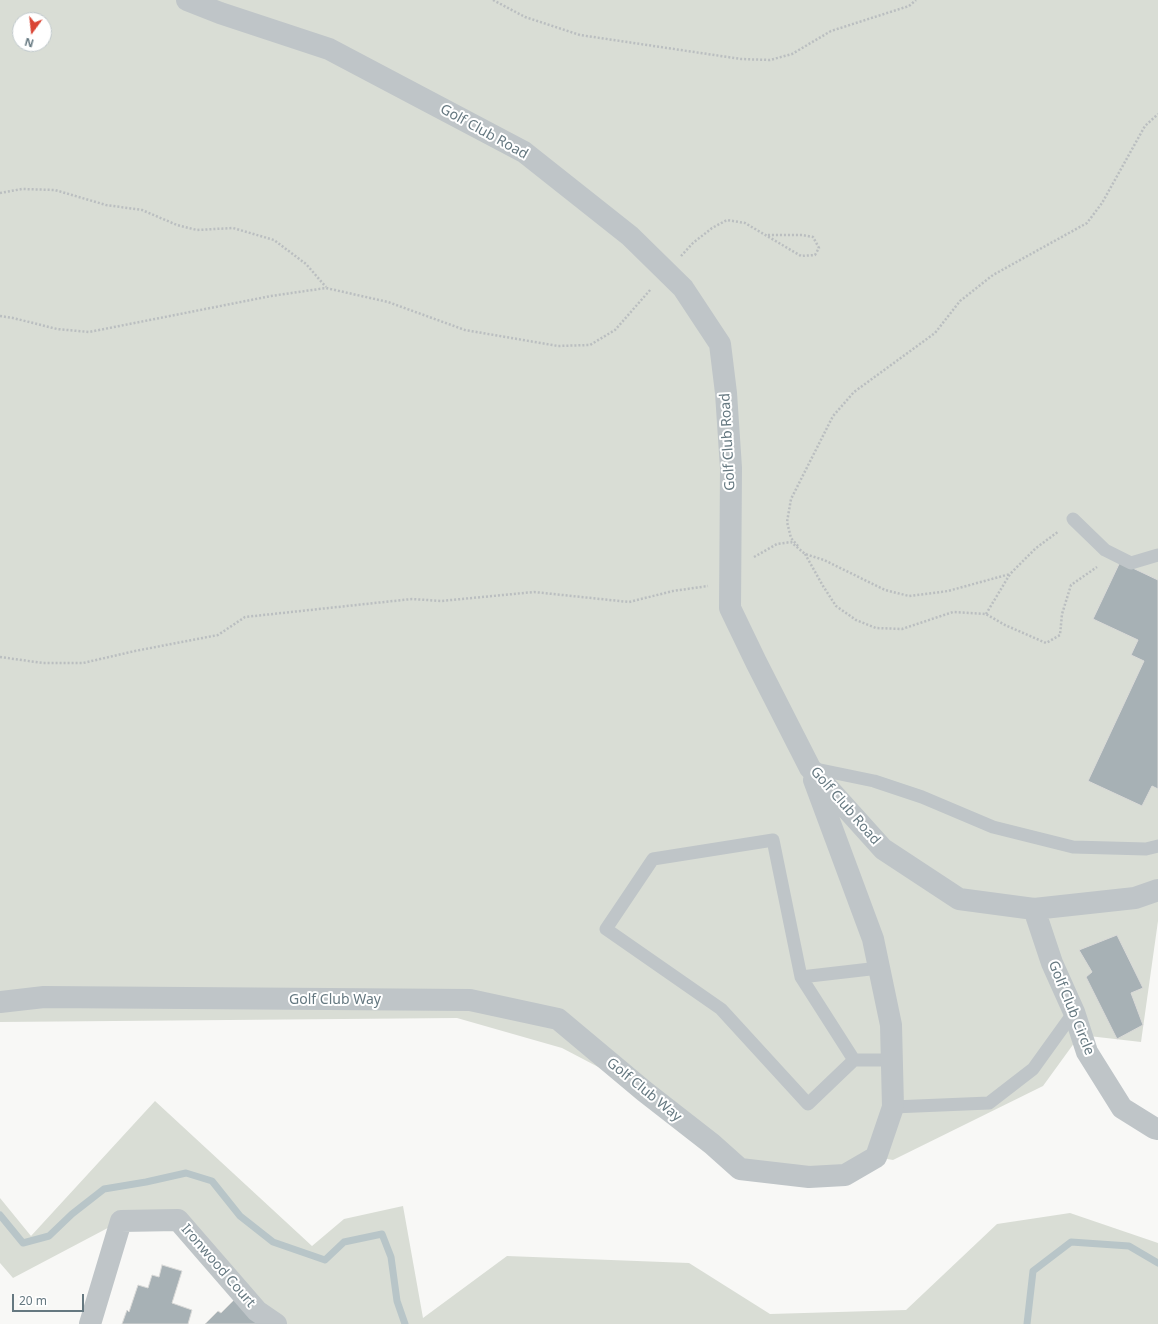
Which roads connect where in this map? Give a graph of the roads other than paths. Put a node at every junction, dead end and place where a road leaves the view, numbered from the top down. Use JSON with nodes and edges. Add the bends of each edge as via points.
{"nodes":[{"id":1,"x":187,"y":0,"type":"edge"},
{"id":2,"x":1073,"y":519,"type":"road end"},
{"id":3,"x":1158,"y":555,"type":"edge"},
{"id":4,"x":810,"y":768,"type":"junction"},
{"id":5,"x":1158,"y":846,"type":"edge"},
{"id":6,"x":1158,"y":890,"type":"edge"},
{"id":7,"x":1034,"y":909,"type":"junction"},
{"id":8,"x":879,"y":968,"type":"junction"},
{"id":9,"x":801,"y":978,"type":"junction"},
{"id":10,"x":0,"y":1002,"type":"edge"},
{"id":11,"x":1074,"y":1012,"type":"junction"},
{"id":12,"x":854,"y":1060,"type":"junction"},
{"id":13,"x":892,"y":1060,"type":"junction"},
{"id":14,"x":893,"y":1106,"type":"junction"},
{"id":15,"x":1158,"y":1129,"type":"edge"},
{"id":16,"x":90,"y":1324,"type":"edge"},
{"id":17,"x":276,"y":1324,"type":"edge"}],
"edges":[{"from":1,"to":4,"type":"street","name":"Golf Club Road","via":[[329,49],[524,152],[630,236],[683,288],[720,344],[731,468],[730,608]]},
{"from":2,"to":3,"type":"lane","via":[[1105,550],[1131,563]]},
{"from":4,"to":5,"type":"lane","via":[[874,781],[922,797],[993,827],[1073,847],[1146,849]]},
{"from":4,"to":7,"type":"street","name":"Golf Club Road","via":[[883,849],[959,899]]},
{"from":4,"to":8,"type":"street","name":"Golf Club Way","via":[[873,939]]},
{"from":6,"to":7,"type":"street","name":"Golf Club Road","via":[[1135,898]]},
{"from":7,"to":11,"type":"street","name":"Golf Club Circle","via":[[1052,963]]},
{"from":8,"to":9,"type":"lane"},
{"from":8,"to":13,"type":"street","name":"Golf Club Way","via":[[891,1025]]},
{"from":9,"to":12,"type":"lane"},
{"from":9,"to":12,"type":"lane","via":[[773,840],[653,860],[606,929],[722,1010],[808,1104]]},
{"from":10,"to":14,"type":"street","name":"Golf Club Way","via":[[44,997],[470,1000],[558,1019],[740,1169],[809,1177],[845,1176],[876,1157]]},
{"from":11,"to":14,"type":"lane","via":[[1033,1069],[989,1103]]},
{"from":11,"to":15,"type":"street","name":"Golf Club Circle","via":[[1088,1052],[1122,1108]]},
{"from":12,"to":13,"type":"lane"},
{"from":13,"to":14,"type":"street","name":"Golf Club Way"},
{"from":16,"to":17,"type":"street","name":"Ironwood Court","via":[[121,1221],[178,1220],[257,1311]]}]}
